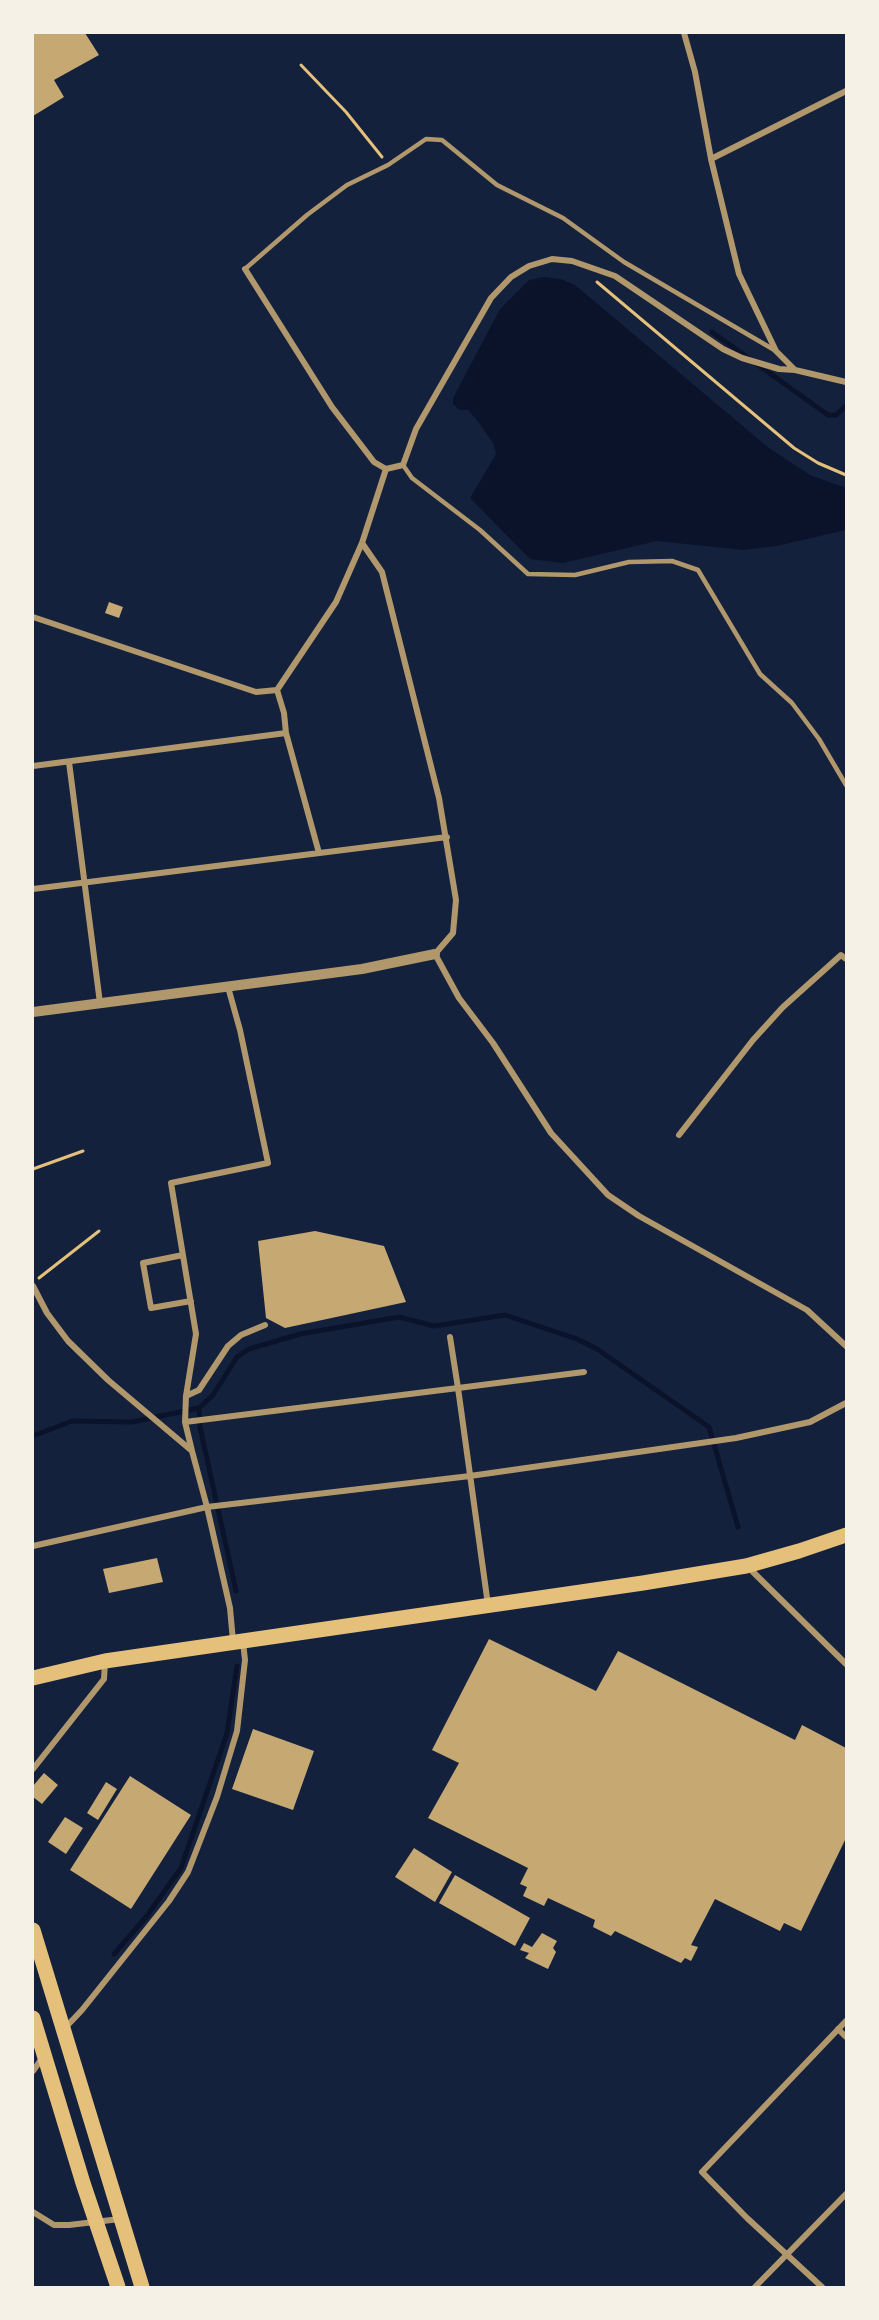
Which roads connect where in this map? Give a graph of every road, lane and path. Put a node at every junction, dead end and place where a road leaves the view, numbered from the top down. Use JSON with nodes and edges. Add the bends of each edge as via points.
{"nodes":[{"id":1,"x":684,"y":33,"type":"edge"},
{"id":2,"x":301,"y":65,"type":"dead end"},
{"id":3,"x":846,"y":91,"type":"edge"},
{"id":4,"x":711,"y":159,"type":"junction"},
{"id":5,"x":388,"y":165,"type":"junction"},
{"id":6,"x":580,"y":263,"type":"junction"},
{"id":7,"x":245,"y":269,"type":"joint"},
{"id":8,"x":776,"y":351,"type":"junction"},
{"id":9,"x":795,"y":370,"type":"junction"},
{"id":10,"x":846,"y":382,"type":"edge"},
{"id":11,"x":403,"y":465,"type":"junction"},
{"id":12,"x":386,"y":469,"type":"junction"},
{"id":13,"x":846,"y":475,"type":"edge"},
{"id":14,"x":362,"y":543,"type":"junction"},
{"id":15,"x":33,"y":617,"type":"edge"},
{"id":16,"x":277,"y":690,"type":"junction"},
{"id":17,"x":286,"y":733,"type":"junction"},
{"id":18,"x":69,"y":762,"type":"junction"},
{"id":19,"x":33,"y":766,"type":"edge"},
{"id":20,"x":846,"y":785,"type":"edge"},
{"id":21,"x":447,"y":837,"type":"junction"},
{"id":22,"x":319,"y":853,"type":"junction"},
{"id":23,"x":84,"y":884,"type":"junction"},
{"id":24,"x":33,"y":889,"type":"edge"},
{"id":25,"x":846,"y":948,"type":"edge"},
{"id":26,"x":435,"y":954,"type":"junction"},
{"id":27,"x":844,"y":957,"type":"edge"},
{"id":28,"x":228,"y":987,"type":"junction"},
{"id":29,"x":100,"y":1003,"type":"junction"},
{"id":30,"x":33,"y":1012,"type":"edge"},
{"id":31,"x":679,"y":1135,"type":"dead end"},
{"id":32,"x":83,"y":1151,"type":"dead end"},
{"id":33,"x":33,"y":1168,"type":"edge"},
{"id":34,"x":99,"y":1231,"type":"dead end"},
{"id":35,"x":183,"y":1255,"type":"junction"},
{"id":36,"x":33,"y":1284,"type":"edge"},
{"id":37,"x":191,"y":1301,"type":"junction"},
{"id":38,"x":265,"y":1325,"type":"dead end"},
{"id":39,"x":450,"y":1337,"type":"dead end"},
{"id":40,"x":846,"y":1346,"type":"edge"},
{"id":41,"x":584,"y":1372,"type":"dead end"},
{"id":42,"x":458,"y":1388,"type":"junction"},
{"id":43,"x":186,"y":1396,"type":"junction"},
{"id":44,"x":846,"y":1403,"type":"edge"},
{"id":45,"x":185,"y":1422,"type":"junction"},
{"id":46,"x":192,"y":1451,"type":"junction"},
{"id":47,"x":470,"y":1476,"type":"junction"},
{"id":48,"x":207,"y":1507,"type":"junction"},
{"id":49,"x":846,"y":1535,"type":"edge"},
{"id":50,"x":33,"y":1546,"type":"edge"},
{"id":51,"x":746,"y":1566,"type":"junction"},
{"id":52,"x":488,"y":1606,"type":"junction"},
{"id":53,"x":238,"y":1642,"type":"junction"},
{"id":54,"x":105,"y":1661,"type":"junction"},
{"id":55,"x":846,"y":1664,"type":"edge"},
{"id":56,"x":33,"y":1678,"type":"edge"},
{"id":57,"x":33,"y":1768,"type":"edge"},
{"id":58,"x":33,"y":1930,"type":"edge"},
{"id":59,"x":33,"y":2018,"type":"edge"},
{"id":60,"x":846,"y":2021,"type":"edge"},
{"id":61,"x":838,"y":2029,"type":"junction"},
{"id":62,"x":62,"y":2031,"type":"junction"},
{"id":63,"x":846,"y":2037,"type":"edge"},
{"id":64,"x":44,"y":2056,"type":"junction"},
{"id":65,"x":33,"y":2071,"type":"edge"},
{"id":66,"x":846,"y":2194,"type":"edge"},
{"id":67,"x":33,"y":2211,"type":"edge"},
{"id":68,"x":120,"y":2218,"type":"junction"},
{"id":69,"x":96,"y":2222,"type":"junction"},
{"id":70,"x":788,"y":2254,"type":"junction"},
{"id":71,"x":118,"y":2287,"type":"edge"},
{"id":72,"x":142,"y":2287,"type":"edge"},
{"id":73,"x":754,"y":2287,"type":"edge"},
{"id":74,"x":822,"y":2287,"type":"edge"}],
"edges":[{"from":1,"to":4,"type":"street"},
{"from":2,"to":5,"type":"path","via":[[346,112]]},
{"from":3,"to":4,"type":"street"},
{"from":4,"to":8,"type":"street","via":[[739,274]]},
{"from":5,"to":7,"type":"lane","via":[[347,185]]},
{"from":5,"to":8,"type":"lane","via":[[426,140],[442,140],[497,185],[562,218],[624,262]]},
{"from":6,"to":9,"type":"street","via":[[615,276],[723,349],[779,369]]},
{"from":6,"to":11,"type":"street","via":[[552,259],[529,267],[511,277],[491,298],[416,429]]},
{"from":6,"to":13,"type":"path","via":[[615,299],[794,448]]},
{"from":7,"to":12,"type":"street","via":[[332,407],[374,462]]},
{"from":8,"to":9,"type":"street"},
{"from":9,"to":10,"type":"street"},
{"from":11,"to":12,"type":"street"},
{"from":11,"to":20,"type":"lane","via":[[412,478],[480,530],[528,574],[575,575],[630,562],[672,561],[698,570],[760,674],[792,703]]},
{"from":12,"to":14,"type":"street"},
{"from":14,"to":16,"type":"street","via":[[336,602]]},
{"from":14,"to":21,"type":"street","via":[[382,572]]},
{"from":15,"to":16,"type":"street","via":[[256,692]]},
{"from":16,"to":17,"type":"street","via":[[285,713]]},
{"from":17,"to":18,"type":"street"},
{"from":17,"to":22,"type":"street"},
{"from":18,"to":19,"type":"street"},
{"from":18,"to":23,"type":"street"},
{"from":21,"to":22,"type":"street"},
{"from":21,"to":26,"type":"street","via":[[456,900],[453,933]]},
{"from":22,"to":23,"type":"street"},
{"from":23,"to":24,"type":"street"},
{"from":23,"to":29,"type":"street"},
{"from":25,"to":27,"type":"lane"},
{"from":26,"to":28,"type":"street","via":[[362,969]]},
{"from":26,"to":40,"type":"street","via":[[459,998],[551,1133],[608,1195],[807,1310]]},
{"from":27,"to":31,"type":"street","via":[[783,1007]]},
{"from":28,"to":29,"type":"street"},
{"from":28,"to":35,"type":"street","via":[[268,1162],[171,1183]]},
{"from":29,"to":30,"type":"street"},
{"from":32,"to":33,"type":"path"},
{"from":34,"to":36,"type":"path"},
{"from":35,"to":37,"type":"street"},
{"from":35,"to":37,"type":"street","via":[[143,1263],[151,1308]]},
{"from":36,"to":46,"type":"street","via":[[47,1313],[68,1341]]},
{"from":37,"to":43,"type":"street","via":[[196,1334]]},
{"from":38,"to":43,"type":"street","via":[[241,1335],[228,1346],[200,1390]]},
{"from":39,"to":42,"type":"street"},
{"from":41,"to":42,"type":"street"},
{"from":42,"to":45,"type":"street"},
{"from":42,"to":47,"type":"street"},
{"from":43,"to":45,"type":"street"},
{"from":44,"to":47,"type":"street","via":[[810,1422],[736,1438]]},
{"from":45,"to":46,"type":"street"},
{"from":46,"to":48,"type":"street"},
{"from":47,"to":48,"type":"street"},
{"from":47,"to":52,"type":"street"},
{"from":48,"to":50,"type":"street"},
{"from":48,"to":53,"type":"street"},
{"from":49,"to":51,"type":"main road"},
{"from":51,"to":52,"type":"main road"},
{"from":51,"to":55,"type":"street"},
{"from":52,"to":53,"type":"main road"},
{"from":53,"to":54,"type":"main road"},
{"from":53,"to":62,"type":"street","via":[[245,1660],[237,1731],[188,1872],[169,1901]]},
{"from":54,"to":56,"type":"main road"},
{"from":54,"to":57,"type":"street","via":[[104,1678]]},
{"from":58,"to":62,"type":"main road"},
{"from":59,"to":64,"type":"main road"},
{"from":60,"to":61,"type":"street"},
{"from":61,"to":63,"type":"street"},
{"from":61,"to":70,"type":"street","via":[[702,2172]]},
{"from":62,"to":68,"type":"main road"},
{"from":64,"to":65,"type":"street"},
{"from":64,"to":69,"type":"main road"},
{"from":66,"to":70,"type":"street"},
{"from":67,"to":69,"type":"street","via":[[54,2225]]},
{"from":68,"to":69,"type":"street"},
{"from":68,"to":72,"type":"main road"},
{"from":69,"to":71,"type":"main road"},
{"from":70,"to":73,"type":"street"},
{"from":70,"to":74,"type":"street"}]}
